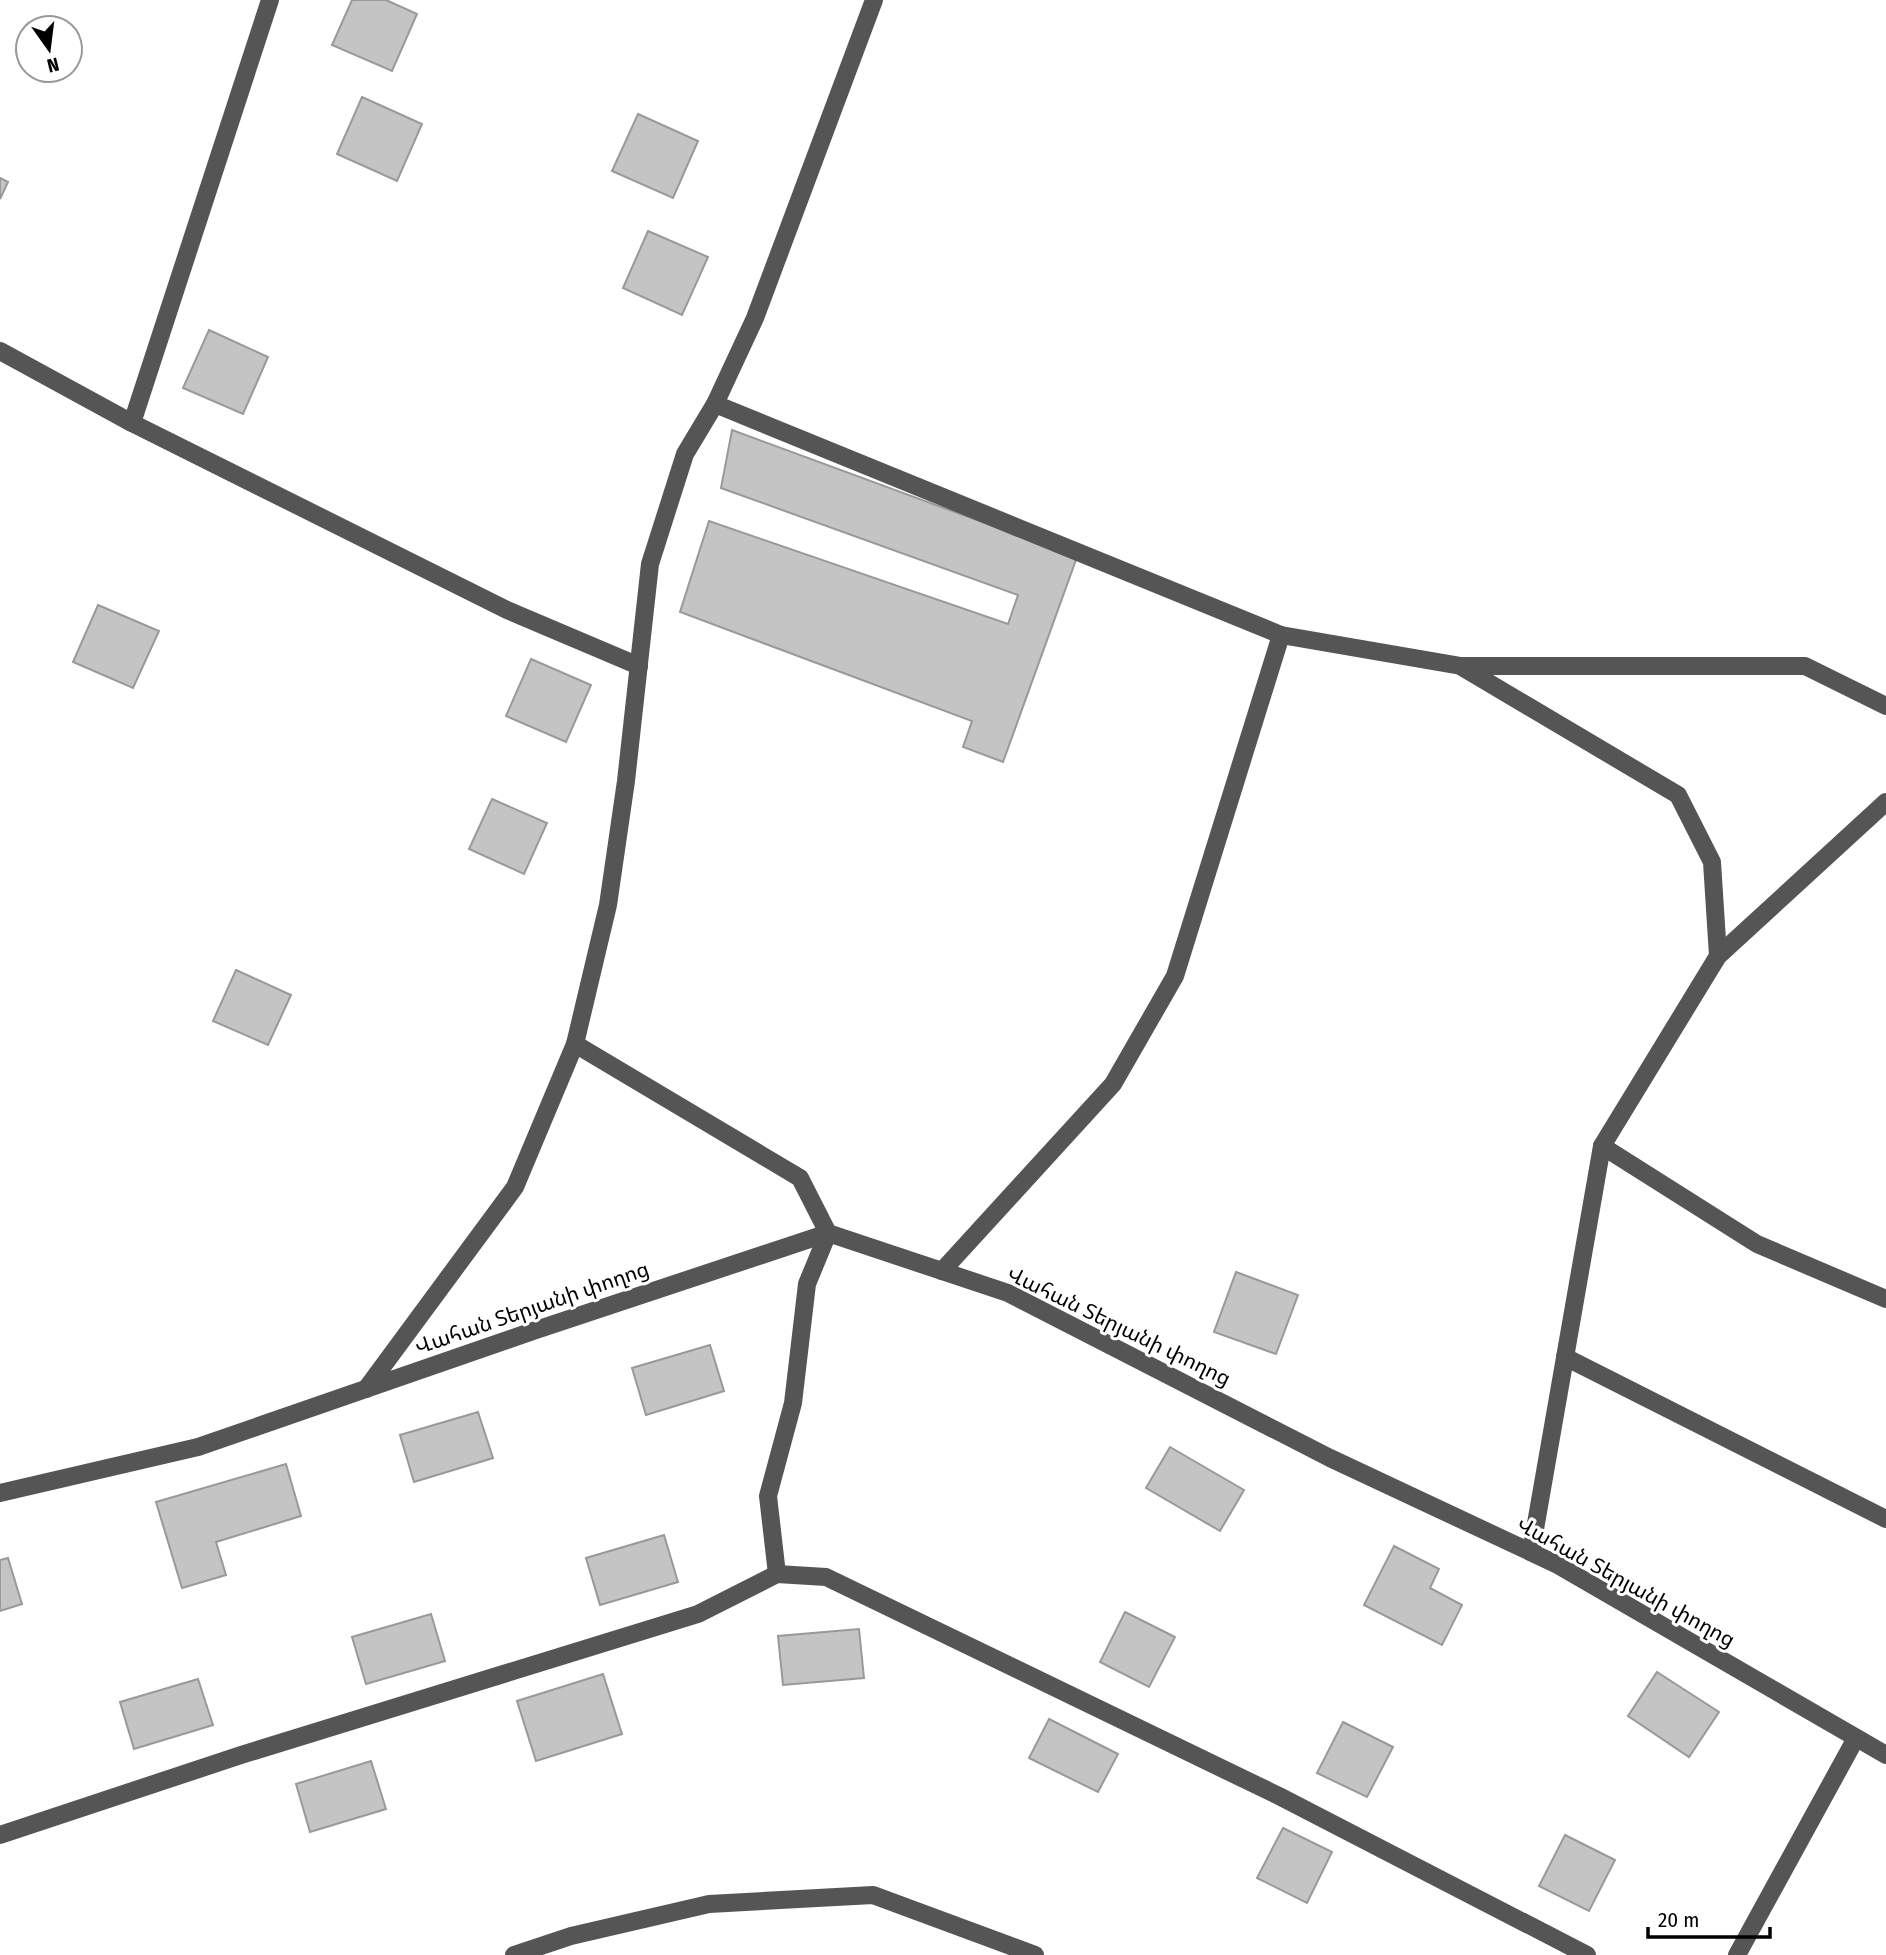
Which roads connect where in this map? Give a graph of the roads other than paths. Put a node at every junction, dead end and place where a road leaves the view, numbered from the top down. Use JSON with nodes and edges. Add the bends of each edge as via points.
{"nodes":[{"id":1,"x":270,"y":0,"type":"edge"},
{"id":2,"x":874,"y":0,"type":"edge"},
{"id":3,"x":0,"y":351,"type":"edge"},
{"id":4,"x":715,"y":404,"type":"junction"},
{"id":5,"x":132,"y":423,"type":"junction"},
{"id":6,"x":1281,"y":635,"type":"junction"},
{"id":7,"x":639,"y":666,"type":"junction"},
{"id":8,"x":1461,"y":666,"type":"junction"},
{"id":9,"x":1886,"y":706,"type":"edge"},
{"id":10,"x":1886,"y":802,"type":"edge"},
{"id":11,"x":1718,"y":956,"type":"junction"},
{"id":12,"x":575,"y":1044,"type":"junction"},
{"id":13,"x":1602,"y":1146,"type":"junction"},
{"id":14,"x":828,"y":1233,"type":"junction"},
{"id":15,"x":942,"y":1271,"type":"junction"},
{"id":16,"x":1886,"y":1300,"type":"edge"},
{"id":17,"x":1565,"y":1357,"type":"junction"},
{"id":18,"x":366,"y":1389,"type":"junction"},
{"id":19,"x":0,"y":1493,"type":"edge"},
{"id":20,"x":1886,"y":1519,"type":"edge"},
{"id":21,"x":1531,"y":1552,"type":"junction"},
{"id":22,"x":777,"y":1574,"type":"junction"},
{"id":23,"x":1856,"y":1738,"type":"junction"},
{"id":24,"x":1886,"y":1755,"type":"edge"},
{"id":25,"x":0,"y":1835,"type":"edge"},
{"id":26,"x":514,"y":1955,"type":"edge"},
{"id":27,"x":1035,"y":1955,"type":"edge"},
{"id":28,"x":1587,"y":1955,"type":"edge"},
{"id":29,"x":1737,"y":1955,"type":"edge"}],
"edges":[{"from":1,"to":5,"type":"street"},
{"from":2,"to":4,"type":"street","via":[[755,318]]},
{"from":3,"to":5,"type":"street"},
{"from":4,"to":6,"type":"street"},
{"from":4,"to":7,"type":"street","via":[[685,454],[650,564]]},
{"from":5,"to":7,"type":"street","via":[[507,610]]},
{"from":6,"to":8,"type":"street"},
{"from":6,"to":15,"type":"street","via":[[1175,976],[1113,1084]]},
{"from":7,"to":12,"type":"street","via":[[608,905]]},
{"from":8,"to":9,"type":"street","via":[[1805,666]]},
{"from":8,"to":11,"type":"street","via":[[1678,796],[1712,862]]},
{"from":10,"to":11,"type":"street"},
{"from":11,"to":13,"type":"street"},
{"from":12,"to":14,"type":"street","via":[[800,1178]]},
{"from":12,"to":18,"type":"street","via":[[515,1187]]},
{"from":13,"to":16,"type":"street","via":[[1757,1244]]},
{"from":13,"to":17,"type":"street"},
{"from":14,"to":15,"type":"street","name":"Վահան Տերյանի փողոց"},
{"from":14,"to":18,"type":"street","name":"Վահան Տերյանի փողոց"},
{"from":14,"to":22,"type":"street","via":[[807,1284],[793,1403],[768,1496]]},
{"from":15,"to":21,"type":"street","name":"Վահան Տերյանի փողոց","via":[[1008,1293],[1330,1458]]},
{"from":17,"to":20,"type":"street"},
{"from":17,"to":21,"type":"street"},
{"from":18,"to":19,"type":"street","name":"Վահան Տերյանի փողոց","via":[[198,1447]]},
{"from":21,"to":23,"type":"street","name":"Վահան Տերյանի փողոց"},
{"from":22,"to":25,"type":"street","via":[[698,1614],[241,1755]]},
{"from":22,"to":28,"type":"street","via":[[826,1577],[1279,1796]]},
{"from":23,"to":24,"type":"street","name":"Վահան Տերյանի փողոց"},
{"from":23,"to":29,"type":"street"},
{"from":26,"to":27,"type":"street","via":[[709,1904],[873,1895]]}]}
